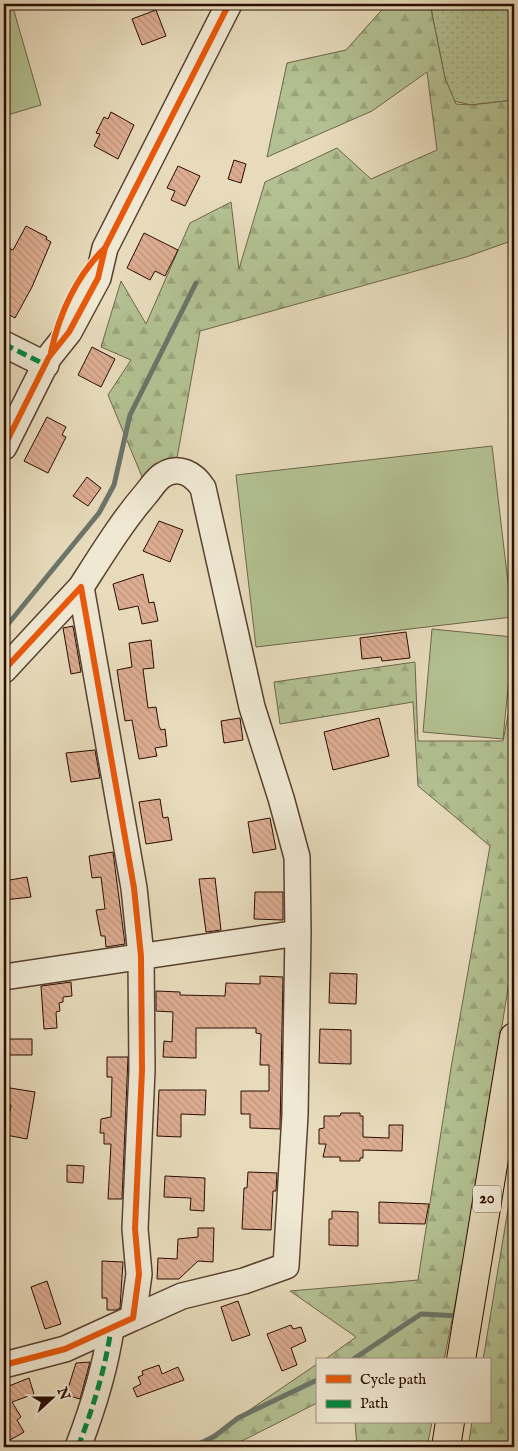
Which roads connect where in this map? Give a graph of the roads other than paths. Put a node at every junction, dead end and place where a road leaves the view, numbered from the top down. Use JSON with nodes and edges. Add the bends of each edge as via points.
{"nodes":[{"id":1,"x":229,"y":4,"type":"edge"},
{"id":2,"x":4,"y":344,"type":"edge"},
{"id":3,"x":48,"y":361,"type":"junction"},
{"id":4,"x":4,"y":446,"type":"edge"},
{"id":5,"x":81,"y":587,"type":"junction"},
{"id":6,"x":4,"y":670,"type":"edge"},
{"id":7,"x":298,"y":933,"type":"junction"},
{"id":8,"x":142,"y":956,"type":"junction"},
{"id":9,"x":4,"y":977,"type":"edge"},
{"id":10,"x":514,"y":1037,"type":"edge"},
{"id":11,"x":133,"y":1318,"type":"junction"},
{"id":12,"x":111,"y":1329,"type":"junction"},
{"id":13,"x":461,"y":1358,"type":"edge"},
{"id":14,"x":4,"y":1365,"type":"edge"},
{"id":15,"x":450,"y":1424,"type":"edge"},
{"id":16,"x":78,"y":1447,"type":"edge"},
{"id":17,"x":446,"y":1447,"type":"edge"}],
"edges":[{"from":1,"to":3,"type":"street","via":[[105,248],[88,264],[57,325]]},
{"from":2,"to":3,"type":"street"},
{"from":3,"to":4,"type":"street"},
{"from":5,"to":6,"type":"street"},
{"from":5,"to":7,"type":"street","via":[[119,529],[157,480],[170,472],[182,471],[198,480],[203,488],[252,707],[282,798],[297,857]]},
{"from":5,"to":8,"type":"street","via":[[134,888]]},
{"from":7,"to":8,"type":"street"},
{"from":7,"to":11,"type":"street","via":[[295,1115],[286,1266],[244,1281],[182,1296]]},
{"from":8,"to":9,"type":"street"},
{"from":8,"to":11,"type":"street","via":[[142,1070],[134,1229],[139,1274]]},
{"from":10,"to":13,"type":"main road","number":"20"},
{"from":11,"to":12,"type":"street"},
{"from":12,"to":14,"type":"street","via":[[65,1349]]},
{"from":12,"to":16,"type":"street","via":[[94,1405]]},
{"from":15,"to":17,"type":"main road"}]}
